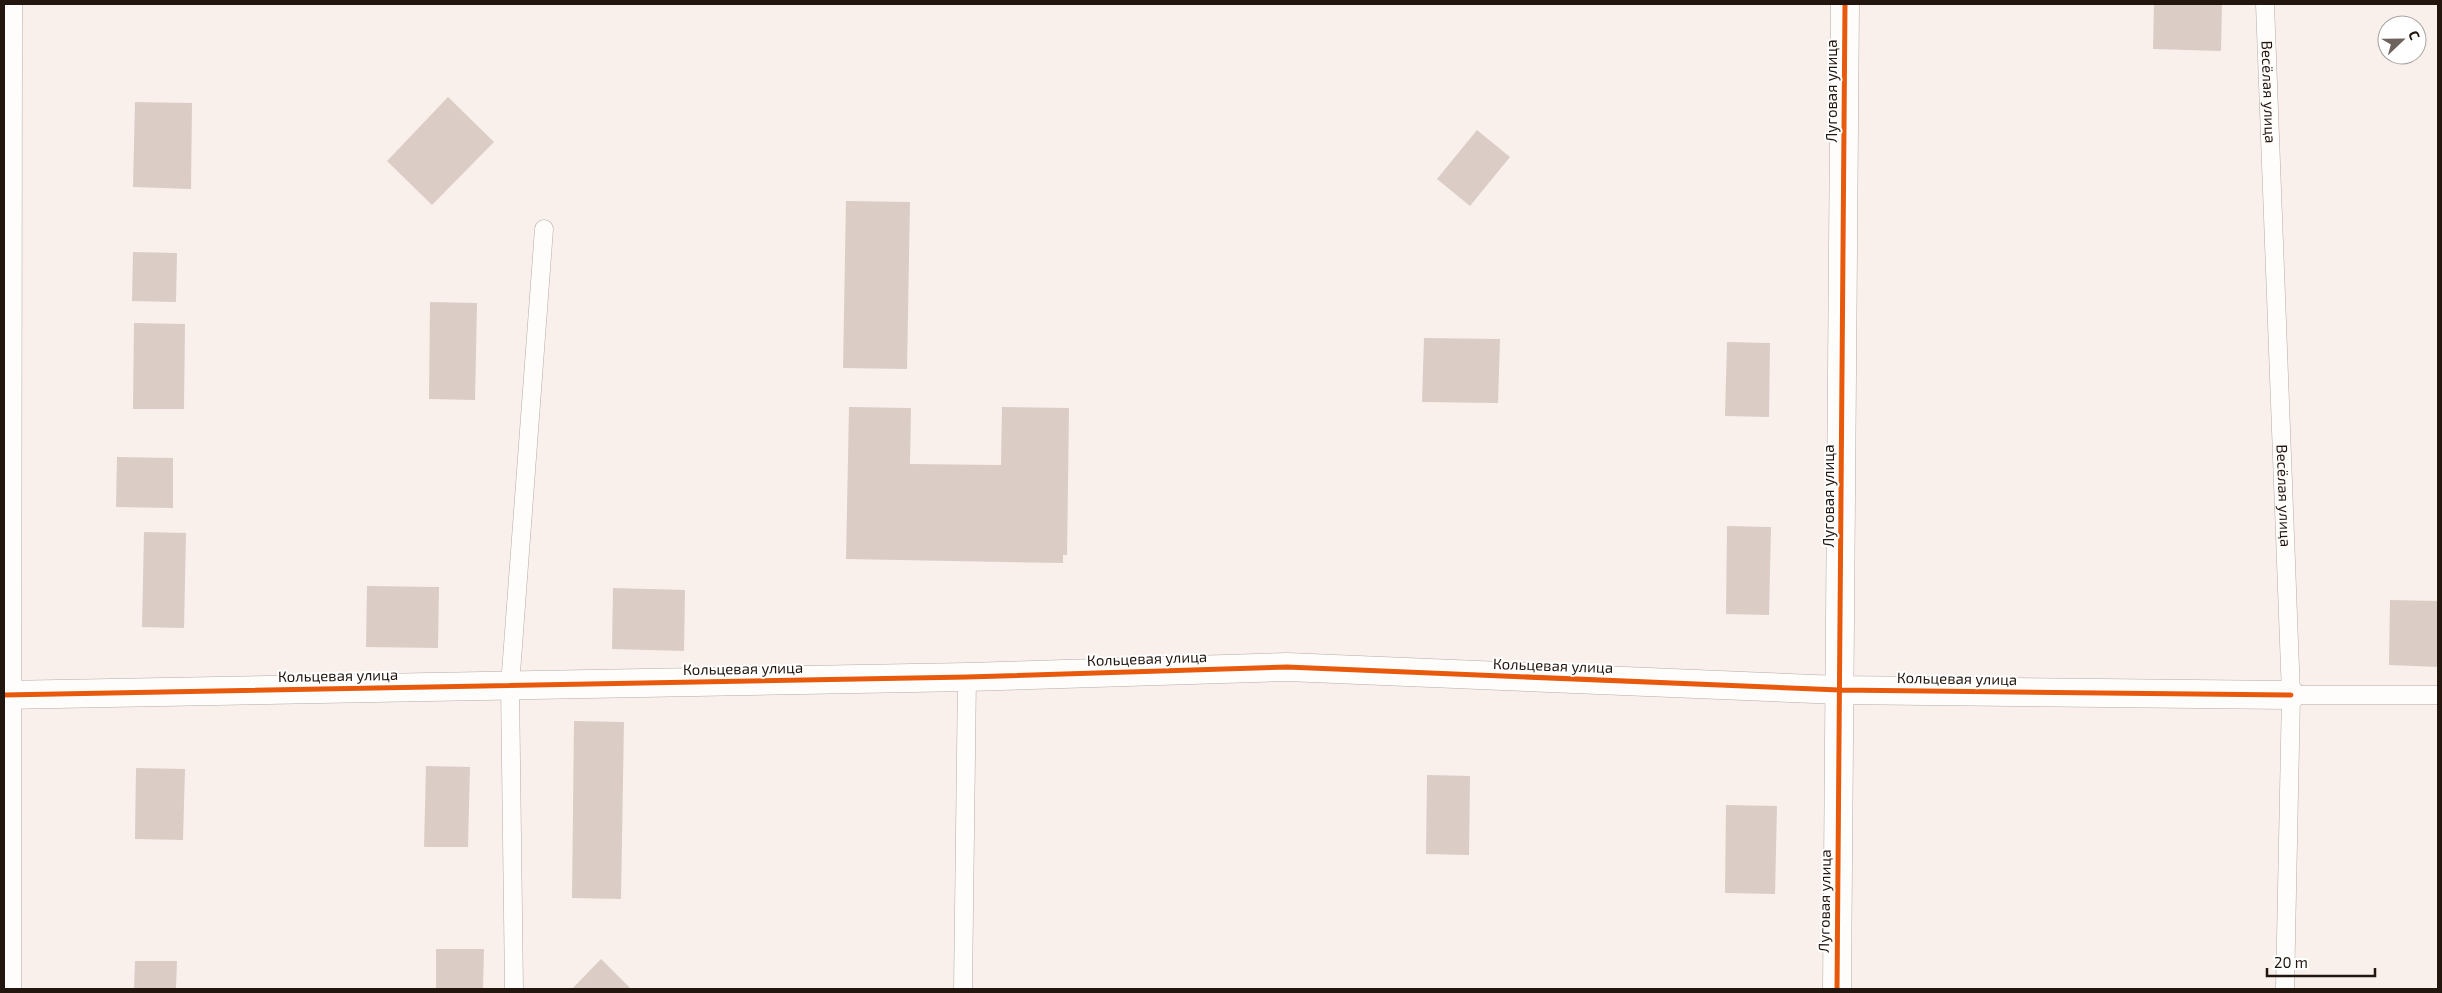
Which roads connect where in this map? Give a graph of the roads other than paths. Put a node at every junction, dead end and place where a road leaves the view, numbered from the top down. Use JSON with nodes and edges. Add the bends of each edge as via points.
{"nodes":[{"id":1,"x":8,"y":4,"type":"edge"},
{"id":2,"x":1845,"y":4,"type":"edge"},
{"id":3,"x":2266,"y":4,"type":"edge"},
{"id":4,"x":544,"y":229,"type":"dead end"},
{"id":5,"x":967,"y":677,"type":"junction"},
{"id":6,"x":510,"y":686,"type":"junction"},
{"id":7,"x":1840,"y":690,"type":"junction"},
{"id":8,"x":6,"y":695,"type":"edge"},
{"id":9,"x":2291,"y":695,"type":"junction"},
{"id":10,"x":2438,"y":695,"type":"edge"},
{"id":11,"x":7,"y":989,"type":"edge"},
{"id":12,"x":514,"y":989,"type":"edge"},
{"id":13,"x":963,"y":989,"type":"edge"},
{"id":14,"x":1837,"y":989,"type":"edge"},
{"id":15,"x":2285,"y":989,"type":"edge"}],
"edges":[{"from":1,"to":8,"type":"street"},
{"from":2,"to":7,"type":"street","name":"Луговая улица"},
{"from":3,"to":9,"type":"lane","name":"Весёлая улица"},
{"from":4,"to":6,"type":"lane"},
{"from":5,"to":6,"type":"street","name":"Кольцевая улица"},
{"from":5,"to":7,"type":"street","name":"Кольцевая улица","via":[[1287,667]]},
{"from":5,"to":13,"type":"lane"},
{"from":6,"to":8,"type":"street","name":"Кольцевая улица"},
{"from":6,"to":12,"type":"lane"},
{"from":7,"to":9,"type":"street","name":"Кольцевая улица"},
{"from":7,"to":14,"type":"street","name":"Луговая улица"},
{"from":8,"to":11,"type":"street"},
{"from":9,"to":10,"type":"lane"},
{"from":9,"to":15,"type":"lane","name":"Весёлая улица"}]}
